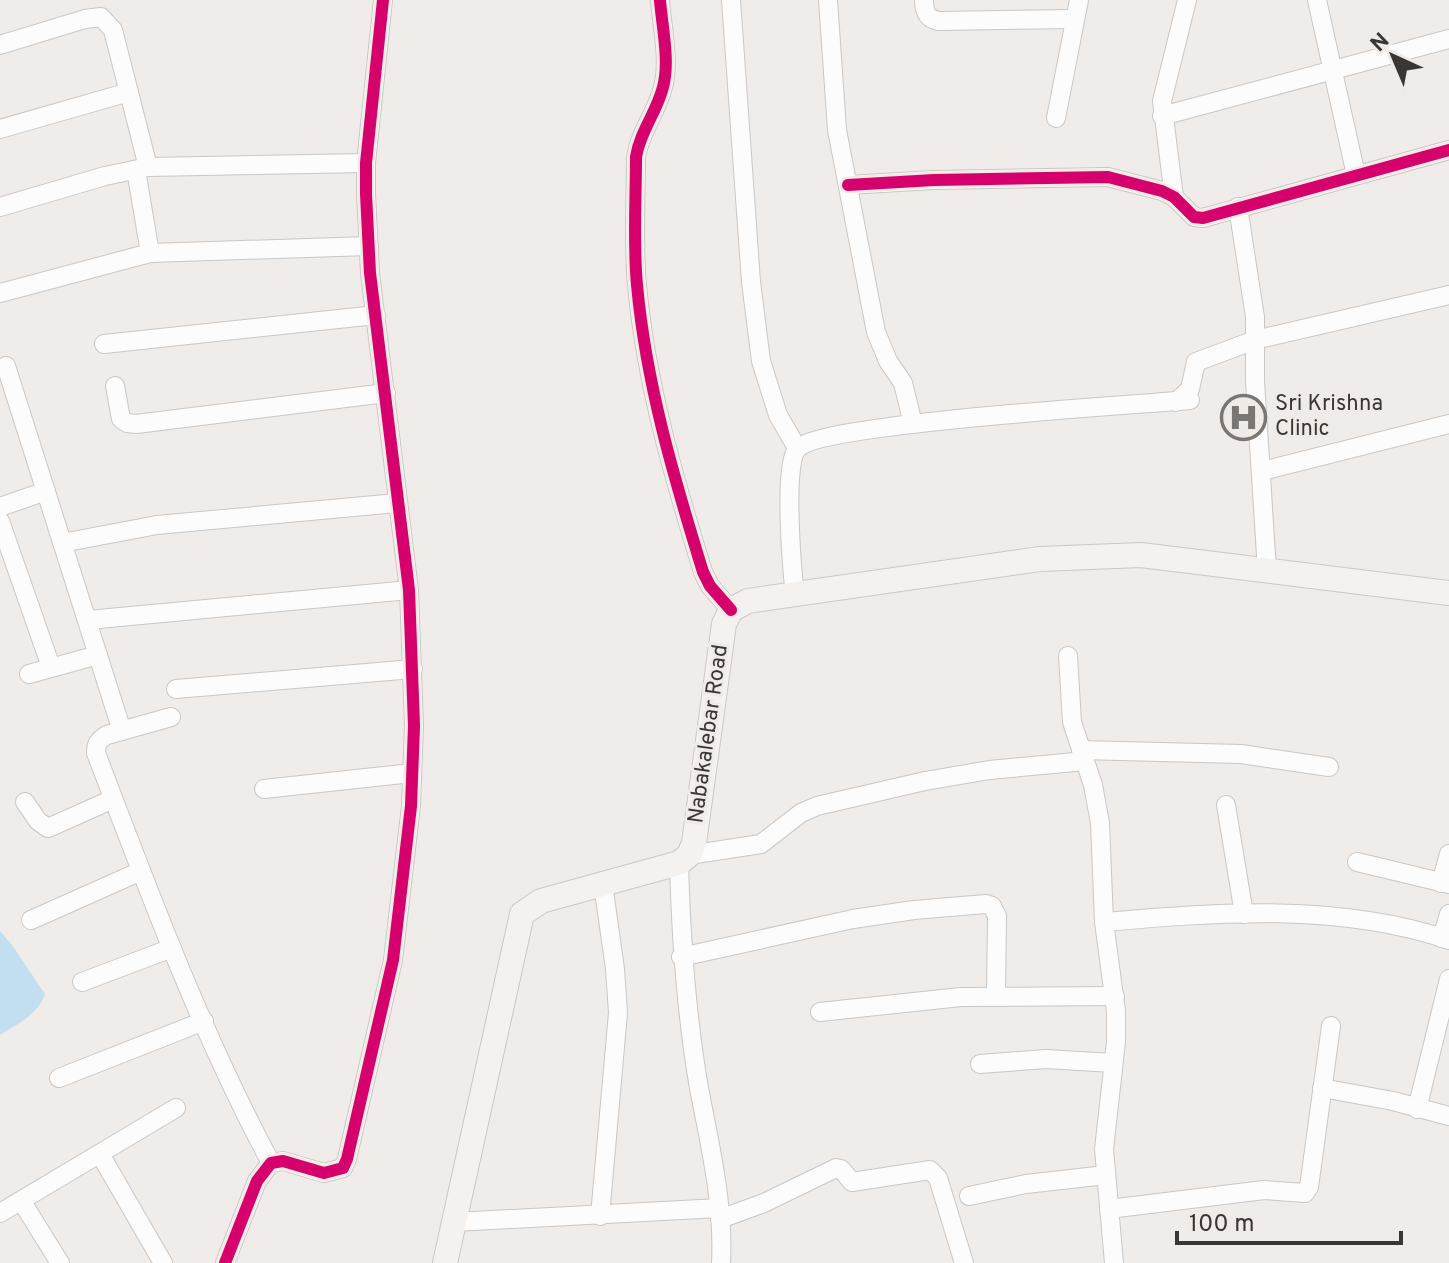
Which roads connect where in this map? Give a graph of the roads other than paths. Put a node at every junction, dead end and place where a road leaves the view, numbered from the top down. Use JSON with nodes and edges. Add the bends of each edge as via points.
{"nodes":[{"id":1,"x":383,"y":0,"type":"edge"},
{"id":2,"x":660,"y":0,"type":"edge"},
{"id":3,"x":731,"y":0,"type":"edge"},
{"id":4,"x":828,"y":0,"type":"edge"},
{"id":5,"x":924,"y":0,"type":"edge"},
{"id":6,"x":1187,"y":0,"type":"edge"},
{"id":7,"x":1317,"y":0,"type":"edge"},
{"id":8,"x":1077,"y":9,"type":"edge"},
{"id":9,"x":1449,"y":39,"type":"edge"},
{"id":10,"x":0,"y":45,"type":"edge"},
{"id":11,"x":1331,"y":69,"type":"junction"},
{"id":12,"x":129,"y":92,"type":"junction"},
{"id":13,"x":1162,"y":116,"type":"junction"},
{"id":14,"x":1056,"y":118,"type":"dead end"},
{"id":15,"x":0,"y":129,"type":"edge"},
{"id":16,"x":1449,"y":150,"type":"edge"},
{"id":17,"x":366,"y":163,"type":"junction"},
{"id":18,"x":142,"y":169,"type":"junction"},
{"id":19,"x":1356,"y":175,"type":"junction"},
{"id":20,"x":848,"y":185,"type":"junction"},
{"id":21,"x":1174,"y":197,"type":"junction"},
{"id":22,"x":0,"y":207,"type":"edge"},
{"id":23,"x":1238,"y":207,"type":"junction"},
{"id":24,"x":369,"y":246,"type":"junction"},
{"id":25,"x":150,"y":253,"type":"junction"},
{"id":26,"x":0,"y":293,"type":"edge"},
{"id":27,"x":1449,"y":295,"type":"edge"},
{"id":28,"x":376,"y":315,"type":"junction"},
{"id":29,"x":1255,"y":340,"type":"junction"},
{"id":30,"x":104,"y":344,"type":"dead end"},
{"id":31,"x":6,"y":366,"type":"dead end"},
{"id":32,"x":115,"y":386,"type":"dead end"},
{"id":33,"x":386,"y":393,"type":"junction"},
{"id":34,"x":913,"y":424,"type":"junction"},
{"id":35,"x":1449,"y":424,"type":"edge"},
{"id":36,"x":797,"y":448,"type":"junction"},
{"id":37,"x":1262,"y":471,"type":"junction"},
{"id":38,"x":46,"y":491,"type":"junction"},
{"id":39,"x":397,"y":503,"type":"junction"},
{"id":40,"x":0,"y":507,"type":"edge"},
{"id":41,"x":0,"y":521,"type":"edge"},
{"id":42,"x":62,"y":543,"type":"junction"},
{"id":43,"x":1267,"y":571,"type":"junction"},
{"id":44,"x":409,"y":590,"type":"junction"},
{"id":45,"x":1449,"y":593,"type":"edge"},
{"id":46,"x":795,"y":595,"type":"junction"},
{"id":47,"x":731,"y":610,"type":"junction"},
{"id":48,"x":88,"y":620,"type":"junction"},
{"id":49,"x":98,"y":655,"type":"junction"},
{"id":50,"x":1068,"y":656,"type":"dead end"},
{"id":51,"x":51,"y":667,"type":"junction"},
{"id":52,"x":413,"y":669,"type":"junction"},
{"id":53,"x":29,"y":674,"type":"dead end"},
{"id":54,"x":176,"y":689,"type":"dead end"},
{"id":55,"x":171,"y":717,"type":"dead end"},
{"id":56,"x":122,"y":731,"type":"junction"},
{"id":57,"x":1083,"y":755,"type":"junction"},
{"id":58,"x":1329,"y":767,"type":"dead end"},
{"id":59,"x":412,"y":773,"type":"junction"},
{"id":60,"x":264,"y":789,"type":"dead end"},
{"id":61,"x":113,"y":799,"type":"junction"},
{"id":62,"x":25,"y":802,"type":"dead end"},
{"id":63,"x":1226,"y":805,"type":"dead end"},
{"id":64,"x":1449,"y":854,"type":"edge"},
{"id":65,"x":684,"y":859,"type":"junction"},
{"id":66,"x":1357,"y":862,"type":"dead end"},
{"id":67,"x":141,"y":871,"type":"junction"},
{"id":68,"x":603,"y":884,"type":"junction"},
{"id":69,"x":1445,"y":884,"type":"edge"},
{"id":70,"x":1244,"y":914,"type":"junction"},
{"id":71,"x":1449,"y":914,"type":"edge"},
{"id":72,"x":31,"y":920,"type":"dead end"},
{"id":73,"x":1104,"y":922,"type":"junction"},
{"id":74,"x":1446,"y":939,"type":"edge"},
{"id":75,"x":172,"y":948,"type":"junction"},
{"id":76,"x":681,"y":957,"type":"junction"},
{"id":77,"x":1449,"y":979,"type":"edge"},
{"id":78,"x":82,"y":982,"type":"dead end"},
{"id":79,"x":996,"y":995,"type":"junction"},
{"id":80,"x":1115,"y":996,"type":"junction"},
{"id":81,"x":820,"y":1012,"type":"dead end"},
{"id":82,"x":204,"y":1021,"type":"junction"},
{"id":83,"x":1331,"y":1026,"type":"dead end"},
{"id":84,"x":1113,"y":1063,"type":"junction"},
{"id":85,"x":980,"y":1064,"type":"dead end"},
{"id":86,"x":59,"y":1078,"type":"dead end"},
{"id":87,"x":1322,"y":1088,"type":"junction"},
{"id":88,"x":176,"y":1108,"type":"dead end"},
{"id":89,"x":1417,"y":1109,"type":"junction"},
{"id":90,"x":1449,"y":1116,"type":"edge"},
{"id":91,"x":100,"y":1154,"type":"junction"},
{"id":92,"x":271,"y":1163,"type":"junction"},
{"id":93,"x":1106,"y":1175,"type":"junction"},
{"id":94,"x":969,"y":1196,"type":"dead end"},
{"id":95,"x":22,"y":1202,"type":"junction"},
{"id":96,"x":1109,"y":1209,"type":"junction"},
{"id":97,"x":0,"y":1213,"type":"edge"},
{"id":98,"x":719,"y":1213,"type":"junction"},
{"id":99,"x":600,"y":1216,"type":"junction"},
{"id":100,"x":454,"y":1222,"type":"junction"},
{"id":101,"x":60,"y":1263,"type":"edge"},
{"id":102,"x":163,"y":1263,"type":"edge"},
{"id":103,"x":225,"y":1263,"type":"edge"},
{"id":104,"x":445,"y":1263,"type":"edge"},
{"id":105,"x":721,"y":1263,"type":"edge"},
{"id":106,"x":964,"y":1263,"type":"edge"},
{"id":107,"x":1114,"y":1263,"type":"edge"}],
"edges":[{"from":1,"to":17,"type":"street"},
{"from":2,"to":47,"type":"street","via":[[666,72],[636,157],[637,282],[646,357],[670,466],[703,572]]},
{"from":3,"to":36,"type":"street","via":[[761,361],[778,415]]},
{"from":4,"to":20,"type":"street","via":[[837,130]]},
{"from":5,"to":8,"type":"street","via":[[926,14],[939,21]]},
{"from":6,"to":13,"type":"street","via":[[1164,85]]},
{"from":7,"to":11,"type":"street"},
{"from":8,"to":14,"type":"street"},
{"from":9,"to":11,"type":"street"},
{"from":10,"to":12,"type":"street","via":[[101,17],[113,30]]},
{"from":11,"to":13,"type":"street"},
{"from":11,"to":19,"type":"street"},
{"from":12,"to":15,"type":"street"},
{"from":12,"to":18,"type":"street"},
{"from":13,"to":21,"type":"street"},
{"from":16,"to":19,"type":"street"},
{"from":17,"to":18,"type":"street"},
{"from":17,"to":24,"type":"street"},
{"from":18,"to":22,"type":"street"},
{"from":18,"to":25,"type":"street"},
{"from":19,"to":23,"type":"street"},
{"from":20,"to":21,"type":"street","via":[[1087,176],[1128,181]]},
{"from":20,"to":34,"type":"street","via":[[876,332],[903,383]]},
{"from":21,"to":23,"type":"street","via":[[1194,217]]},
{"from":23,"to":29,"type":"street"},
{"from":24,"to":25,"type":"street"},
{"from":24,"to":28,"type":"street"},
{"from":25,"to":26,"type":"street"},
{"from":27,"to":29,"type":"street"},
{"from":28,"to":30,"type":"street"},
{"from":28,"to":33,"type":"street"},
{"from":29,"to":34,"type":"street","via":[[1196,362],[1183,401]]},
{"from":29,"to":37,"type":"street"},
{"from":31,"to":38,"type":"street"},
{"from":32,"to":33,"type":"street","via":[[121,419],[136,424]]},
{"from":33,"to":39,"type":"street"},
{"from":34,"to":36,"type":"street","via":[[830,435]]},
{"from":35,"to":37,"type":"street"},
{"from":36,"to":46,"type":"street","via":[[790,465]]},
{"from":37,"to":43,"type":"street"},
{"from":38,"to":40,"type":"street"},
{"from":38,"to":42,"type":"street"},
{"from":39,"to":42,"type":"street","via":[[157,525]]},
{"from":39,"to":44,"type":"street"},
{"from":41,"to":51,"type":"street"},
{"from":42,"to":48,"type":"street"},
{"from":43,"to":45,"type":"main road"},
{"from":43,"to":46,"type":"main road","via":[[1141,555],[1095,555]]},
{"from":44,"to":48,"type":"street"},
{"from":44,"to":52,"type":"street"},
{"from":46,"to":47,"type":"main road","via":[[748,601]]},
{"from":47,"to":65,"type":"main road","name":"Nabakalebar Road","via":[[724,624],[694,843]]},
{"from":48,"to":49,"type":"street"},
{"from":49,"to":51,"type":"street"},
{"from":49,"to":56,"type":"street"},
{"from":50,"to":57,"type":"street","via":[[1070,706]]},
{"from":51,"to":53,"type":"street"},
{"from":52,"to":54,"type":"street"},
{"from":52,"to":59,"type":"street"},
{"from":55,"to":56,"type":"street"},
{"from":56,"to":61,"type":"street","via":[[100,739],[96,746]]},
{"from":57,"to":58,"type":"street","via":[[1241,754]]},
{"from":57,"to":65,"type":"street","via":[[925,781],[807,809],[761,844]]},
{"from":57,"to":73,"type":"street","via":[[1100,823]]},
{"from":59,"to":60,"type":"street"},
{"from":59,"to":92,"type":"street","via":[[393,960],[347,1159],[343,1168],[324,1173],[283,1161]]},
{"from":61,"to":62,"type":"street","via":[[48,828]]},
{"from":61,"to":67,"type":"street"},
{"from":63,"to":70,"type":"street"},
{"from":64,"to":69,"type":"street"},
{"from":65,"to":68,"type":"main road"},
{"from":65,"to":76,"type":"street"},
{"from":66,"to":69,"type":"street"},
{"from":67,"to":72,"type":"street"},
{"from":67,"to":75,"type":"street"},
{"from":68,"to":99,"type":"street","via":[[618,1013]]},
{"from":68,"to":100,"type":"main road","via":[[541,901],[522,914]]},
{"from":70,"to":73,"type":"street"},
{"from":70,"to":74,"type":"street","via":[[1345,918]]},
{"from":71,"to":74,"type":"street"},
{"from":73,"to":80,"type":"street"},
{"from":75,"to":78,"type":"street"},
{"from":75,"to":82,"type":"street"},
{"from":76,"to":79,"type":"street","via":[[853,919],[986,904],[997,916]]},
{"from":76,"to":98,"type":"street"},
{"from":77,"to":89,"type":"street"},
{"from":79,"to":80,"type":"street"},
{"from":79,"to":81,"type":"street"},
{"from":80,"to":84,"type":"street"},
{"from":82,"to":86,"type":"street"},
{"from":82,"to":92,"type":"street"},
{"from":83,"to":87,"type":"street"},
{"from":84,"to":85,"type":"street","via":[[1046,1059]]},
{"from":84,"to":93,"type":"street"},
{"from":87,"to":89,"type":"street"},
{"from":87,"to":96,"type":"street","via":[[1305,1193],[1264,1190]]},
{"from":88,"to":91,"type":"street"},
{"from":89,"to":90,"type":"street"},
{"from":91,"to":95,"type":"street"},
{"from":91,"to":102,"type":"street"},
{"from":92,"to":103,"type":"street","via":[[257,1181]]},
{"from":93,"to":94,"type":"street"},
{"from":93,"to":96,"type":"street"},
{"from":95,"to":97,"type":"street"},
{"from":95,"to":101,"type":"street"},
{"from":96,"to":107,"type":"street"},
{"from":98,"to":99,"type":"street"},
{"from":98,"to":105,"type":"street"},
{"from":98,"to":106,"type":"street","via":[[764,1203],[836,1168],[852,1182],[930,1170],[938,1178]]},
{"from":99,"to":100,"type":"street"},
{"from":100,"to":104,"type":"main road"}]}
